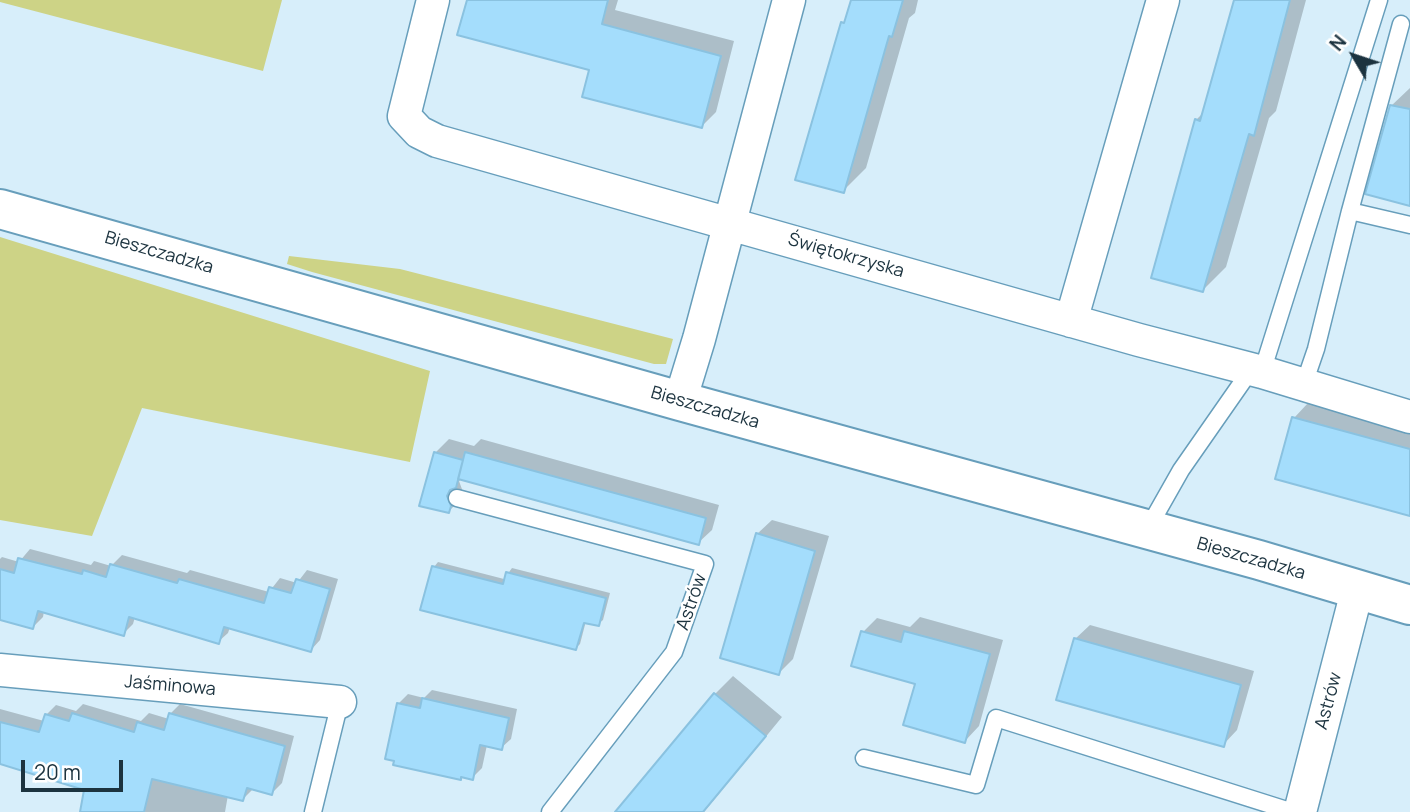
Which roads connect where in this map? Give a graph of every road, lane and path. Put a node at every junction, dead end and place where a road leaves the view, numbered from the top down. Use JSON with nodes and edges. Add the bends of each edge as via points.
{"nodes":[{"id":1,"x":432,"y":0,"type":"edge"},
{"id":2,"x":789,"y":0,"type":"edge"},
{"id":3,"x":1163,"y":0,"type":"edge"},
{"id":4,"x":1379,"y":0,"type":"edge"},
{"id":5,"x":1401,"y":24,"type":"dead end"},
{"id":6,"x":0,"y":209,"type":"edge"},
{"id":7,"x":1350,"y":211,"type":"junction"},
{"id":8,"x":730,"y":223,"type":"junction"},
{"id":9,"x":1410,"y":225,"type":"edge"},
{"id":10,"x":1071,"y":321,"type":"junction"},
{"id":11,"x":1256,"y":372,"type":"junction"},
{"id":12,"x":1304,"y":384,"type":"junction"},
{"id":13,"x":680,"y":401,"type":"junction"},
{"id":14,"x":1410,"y":417,"type":"edge"},
{"id":15,"x":457,"y":498,"type":"dead end"},
{"id":16,"x":1147,"y":530,"type":"junction"},
{"id":17,"x":1357,"y":591,"type":"junction"},
{"id":18,"x":1410,"y":605,"type":"edge"},
{"id":19,"x":0,"y":670,"type":"edge"},
{"id":20,"x":340,"y":702,"type":"joint"},
{"id":21,"x":864,"y":758,"type":"dead end"},
{"id":22,"x":313,"y":812,"type":"edge"},
{"id":23,"x":550,"y":812,"type":"edge"},
{"id":24,"x":1293,"y":812,"type":"edge"},
{"id":25,"x":1300,"y":812,"type":"edge"}],
"edges":[{"from":1,"to":8,"type":"street","name":"Świętokrzyska","via":[[404,116],[419,132],[437,141]]},
{"from":2,"to":8,"type":"street"},
{"from":3,"to":10,"type":"street"},
{"from":4,"to":11,"type":"lane"},
{"from":5,"to":7,"type":"lane"},
{"from":6,"to":13,"type":"street","name":"Bieszczadzka"},
{"from":7,"to":9,"type":"lane"},
{"from":7,"to":12,"type":"lane"},
{"from":8,"to":10,"type":"street","name":"Świętokrzyska"},
{"from":8,"to":13,"type":"street"},
{"from":10,"to":11,"type":"street","name":"Świętokrzyska"},
{"from":11,"to":12,"type":"street","name":"Świętokrzyska"},
{"from":11,"to":16,"type":"lane","via":[[1181,470]]},
{"from":12,"to":14,"type":"street","name":"Świętokrzyska"},
{"from":13,"to":16,"type":"street","name":"Bieszczadzka"},
{"from":15,"to":23,"type":"lane","name":"Astrów","via":[[705,564],[674,652]]},
{"from":16,"to":17,"type":"street","name":"Bieszczadzka"},
{"from":17,"to":18,"type":"street","name":"Bieszczadzka"},
{"from":17,"to":25,"type":"street","name":"Astrów"},
{"from":19,"to":20,"type":"street","name":"Jaśminowa"},
{"from":20,"to":22,"type":"lane"},
{"from":21,"to":24,"type":"lane","via":[[976,785],[996,718]]}]}
